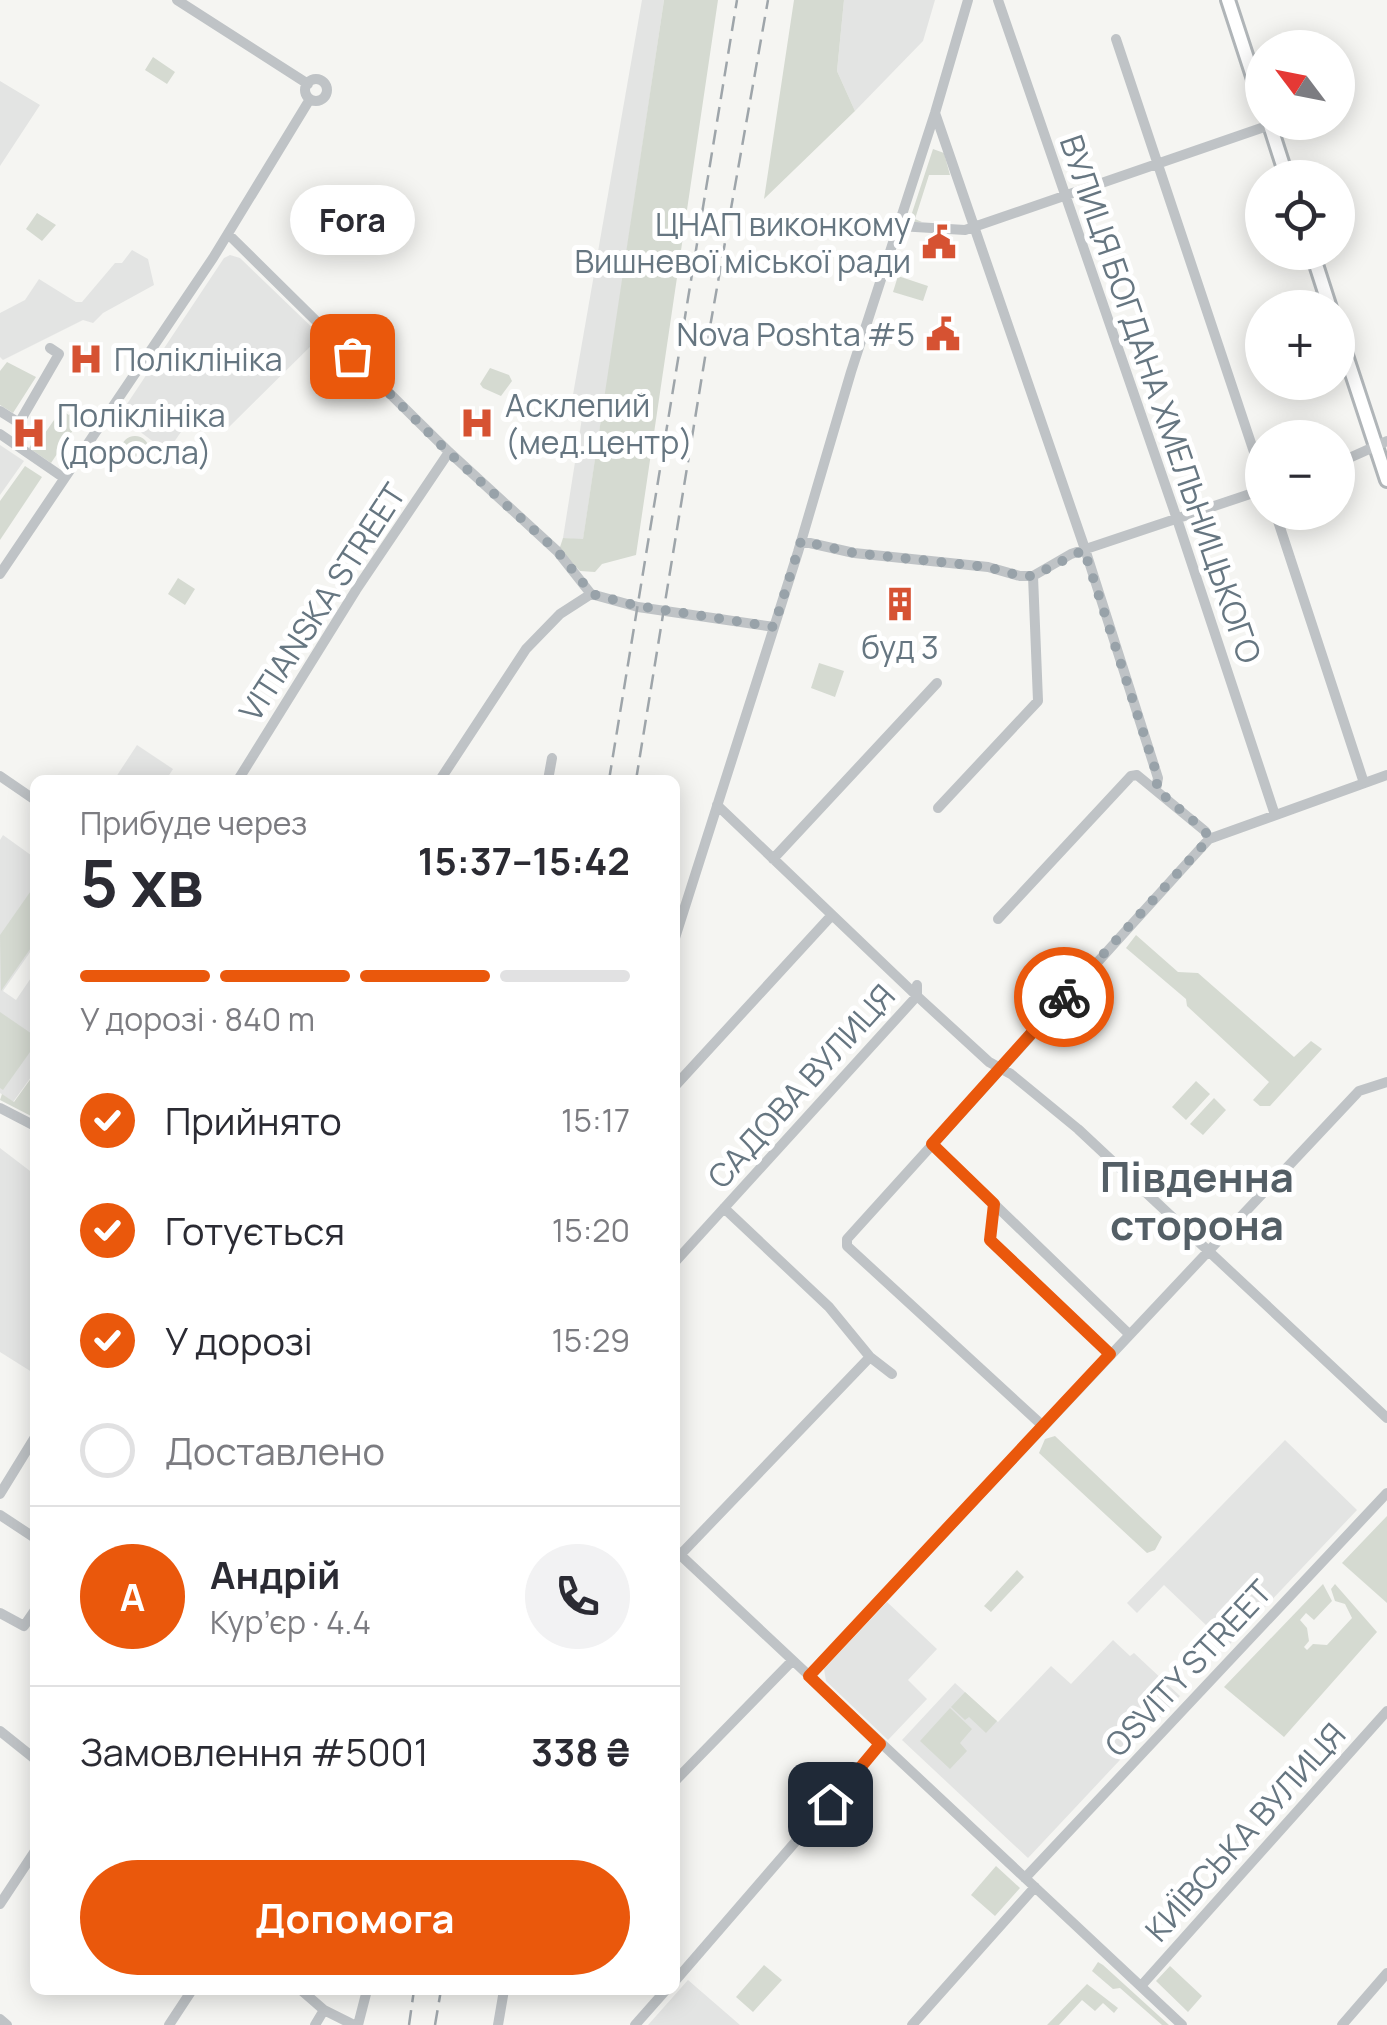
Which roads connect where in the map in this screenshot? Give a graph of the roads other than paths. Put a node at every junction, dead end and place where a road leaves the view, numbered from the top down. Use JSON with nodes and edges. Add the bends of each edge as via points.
{"nodes":[{"id":1,"x":177,"y":0,"type":"edge"},
{"id":2,"x":968,"y":0,"type":"edge"},
{"id":3,"x":998,"y":0,"type":"edge"},
{"id":4,"x":1228,"y":0,"type":"edge"},
{"id":5,"x":1116,"y":39,"type":"dead end"},
{"id":6,"x":1245,"y":52,"type":"edge"},
{"id":7,"x":308,"y":84,"type":"junction"},
{"id":8,"x":310,"y":100,"type":"junction"},
{"id":9,"x":936,"y":113,"type":"junction"},
{"id":10,"x":1245,"y":133,"type":"edge"},
{"id":11,"x":1159,"y":163,"type":"junction"},
{"id":12,"x":1066,"y":195,"type":"junction"},
{"id":13,"x":899,"y":226,"type":"junction"},
{"id":14,"x":974,"y":227,"type":"junction"},
{"id":15,"x":228,"y":234,"type":"junction"},
{"id":16,"x":50,"y":348,"type":"dead end"},
{"id":17,"x":1355,"y":374,"type":"edge"},
{"id":18,"x":0,"y":410,"type":"edge"},
{"id":19,"x":1245,"y":424,"type":"edge"},
{"id":20,"x":0,"y":434,"type":"edge"},
{"id":21,"x":1382,"y":445,"type":"edge"},
{"id":22,"x":448,"y":452,"type":"junction"},
{"id":23,"x":1355,"y":455,"type":"edge"},
{"id":24,"x":64,"y":478,"type":"junction"},
{"id":25,"x":1387,"y":480,"type":"edge"},
{"id":26,"x":1245,"y":496,"type":"edge"},
{"id":27,"x":1177,"y":520,"type":"junction"},
{"id":28,"x":1281,"y":530,"type":"edge"},
{"id":29,"x":801,"y":541,"type":"junction"},
{"id":30,"x":1084,"y":550,"type":"junction"},
{"id":31,"x":0,"y":574,"type":"edge"},
{"id":32,"x":1033,"y":576,"type":"junction"},
{"id":33,"x":592,"y":594,"type":"junction"},
{"id":34,"x":774,"y":627,"type":"junction"},
{"id":35,"x":937,"y":683,"type":"dead end"},
{"id":36,"x":552,"y":758,"type":"dead end"},
{"id":37,"x":241,"y":775,"type":"edge"},
{"id":38,"x":443,"y":775,"type":"edge"},
{"id":39,"x":549,"y":775,"type":"edge"},
{"id":40,"x":1387,"y":775,"type":"edge"},
{"id":41,"x":0,"y":776,"type":"edge"},
{"id":42,"x":1364,"y":783,"type":"junction"},
{"id":43,"x":1156,"y":789,"type":"junction"},
{"id":44,"x":30,"y":797,"type":"edge"},
{"id":45,"x":716,"y":805,"type":"junction"},
{"id":46,"x":938,"y":808,"type":"dead end"},
{"id":47,"x":1275,"y":815,"type":"junction"},
{"id":48,"x":1209,"y":839,"type":"junction"},
{"id":49,"x":773,"y":859,"type":"junction"},
{"id":50,"x":832,"y":916,"type":"junction"},
{"id":51,"x":998,"y":919,"type":"dead end"},
{"id":52,"x":680,"y":922,"type":"edge"},
{"id":53,"x":917,"y":990,"type":"junction"},
{"id":54,"x":1001,"y":1067,"type":"junction"},
{"id":55,"x":680,"y":1081,"type":"edge"},
{"id":56,"x":1387,"y":1082,"type":"edge"},
{"id":57,"x":0,"y":1108,"type":"edge"},
{"id":58,"x":30,"y":1123,"type":"edge"},
{"id":59,"x":932,"y":1144,"type":"junction"},
{"id":60,"x":994,"y":1204,"type":"junction"},
{"id":61,"x":724,"y":1208,"type":"junction"},
{"id":62,"x":1208,"y":1250,"type":"junction"},
{"id":63,"x":680,"y":1256,"type":"edge"},
{"id":64,"x":1129,"y":1334,"type":"junction"},
{"id":65,"x":1110,"y":1354,"type":"junction"},
{"id":66,"x":870,"y":1356,"type":"junction"},
{"id":67,"x":892,"y":1374,"type":"dead end"},
{"id":68,"x":1387,"y":1418,"type":"edge"},
{"id":69,"x":1043,"y":1426,"type":"junction"},
{"id":70,"x":30,"y":1445,"type":"edge"},
{"id":71,"x":1387,"y":1493,"type":"edge"},
{"id":72,"x":0,"y":1494,"type":"edge"},
{"id":73,"x":0,"y":1515,"type":"edge"},
{"id":74,"x":30,"y":1535,"type":"edge"},
{"id":75,"x":680,"y":1550,"type":"edge"},
{"id":76,"x":680,"y":1554,"type":"edge"},
{"id":77,"x":0,"y":1613,"type":"edge"},
{"id":78,"x":30,"y":1617,"type":"edge"},
{"id":79,"x":792,"y":1660,"type":"junction"},
{"id":80,"x":809,"y":1676,"type":"junction"},
{"id":81,"x":1387,"y":1711,"type":"edge"},
{"id":82,"x":0,"y":1731,"type":"edge"},
{"id":83,"x":880,"y":1744,"type":"junction"},
{"id":84,"x":30,"y":1756,"type":"edge"},
{"id":85,"x":680,"y":1776,"type":"edge"},
{"id":86,"x":30,"y":1859,"type":"edge"},
{"id":87,"x":1030,"y":1882,"type":"junction"},
{"id":88,"x":0,"y":1904,"type":"edge"},
{"id":89,"x":1387,"y":1973,"type":"edge"},
{"id":90,"x":680,"y":1974,"type":"edge"},
{"id":91,"x":1141,"y":1986,"type":"junction"},
{"id":92,"x":189,"y":1995,"type":"edge"},
{"id":93,"x":307,"y":1995,"type":"edge"},
{"id":94,"x":365,"y":1995,"type":"edge"},
{"id":95,"x":503,"y":1995,"type":"edge"},
{"id":96,"x":661,"y":1995,"type":"edge"},
{"id":97,"x":324,"y":2010,"type":"junction"},
{"id":98,"x":0,"y":2019,"type":"edge"},
{"id":99,"x":7,"y":2025,"type":"edge"},
{"id":100,"x":169,"y":2025,"type":"edge"},
{"id":101,"x":314,"y":2025,"type":"edge"},
{"id":102,"x":356,"y":2025,"type":"edge"},
{"id":103,"x":498,"y":2025,"type":"edge"},
{"id":104,"x":634,"y":2025,"type":"edge"},
{"id":105,"x":912,"y":2025,"type":"edge"},
{"id":106,"x":1182,"y":2025,"type":"edge"},
{"id":107,"x":1342,"y":2025,"type":"edge"}],
"edges":[{"from":1,"to":7,"type":"street"},
{"from":2,"to":9,"type":"street"},
{"from":3,"to":12,"type":"street","name":"ВУЛИЦЯ БОГДАНА ХМЕЛЬНИЦЬКОГО"},
{"from":4,"to":6,"type":"main road"},
{"from":5,"to":11,"type":"street"},
{"from":7,"to":8,"type":"street"},
{"from":7,"to":8,"type":"street","via":[[317,80],[327,89],[323,99]]},
{"from":8,"to":15,"type":"street"},
{"from":9,"to":13,"type":"street"},
{"from":9,"to":14,"type":"street"},
{"from":10,"to":11,"type":"street"},
{"from":11,"to":12,"type":"street"},
{"from":11,"to":19,"type":"street"},
{"from":12,"to":14,"type":"street"},
{"from":12,"to":27,"type":"street","name":"ВУЛИЦЯ БОГДАНА ХМЕЛЬНИЦЬКОГО"},
{"from":13,"to":14,"type":"street"},
{"from":13,"to":29,"type":"street"},
{"from":14,"to":30,"type":"street"},
{"from":15,"to":22,"type":"street"},
{"from":15,"to":24,"type":"street"},
{"from":16,"to":18,"type":"street","via":[[59,354],[19,422]]},
{"from":17,"to":21,"type":"main road"},
{"from":20,"to":24,"type":"street"},
{"from":21,"to":23,"type":"street"},
{"from":21,"to":25,"type":"main road"},
{"from":22,"to":33,"type":"street","via":[[557,551]]},
{"from":22,"to":37,"type":"street","name":"VITIANSKA STREET"},
{"from":24,"to":31,"type":"street"},
{"from":26,"to":27,"type":"street"},
{"from":27,"to":30,"type":"street"},
{"from":27,"to":47,"type":"street","name":"ВУЛИЦЯ БОГДАНА ХМЕЛЬНИЦЬКОГО"},
{"from":28,"to":42,"type":"street"},
{"from":29,"to":32,"type":"street"},
{"from":29,"to":34,"type":"street"},
{"from":30,"to":32,"type":"street"},
{"from":30,"to":43,"type":"street","via":[[1158,778]]},
{"from":32,"to":46,"type":"street","via":[[1038,701]]},
{"from":33,"to":34,"type":"street"},
{"from":33,"to":38,"type":"street","via":[[560,614],[526,649]]},
{"from":34,"to":45,"type":"street"},
{"from":35,"to":49,"type":"street"},
{"from":36,"to":39,"type":"street"},
{"from":40,"to":42,"type":"street"},
{"from":41,"to":44,"type":"street"},
{"from":42,"to":47,"type":"street"},
{"from":43,"to":48,"type":"street"},
{"from":43,"to":51,"type":"street","via":[[1137,775],[1125,780]]},
{"from":45,"to":49,"type":"street"},
{"from":45,"to":52,"type":"street"},
{"from":47,"to":48,"type":"street"},
{"from":48,"to":54,"type":"street"},
{"from":49,"to":50,"type":"street"},
{"from":50,"to":53,"type":"street"},
{"from":50,"to":55,"type":"street"},
{"from":53,"to":54,"type":"street"},
{"from":53,"to":61,"type":"street","name":"САДОВА ВУЛИЦЯ"},
{"from":54,"to":59,"type":"street"},
{"from":54,"to":62,"type":"street"},
{"from":56,"to":62,"type":"street","via":[[1359,1091]]},
{"from":57,"to":58,"type":"street"},
{"from":59,"to":60,"type":"street"},
{"from":59,"to":69,"type":"street","via":[[847,1246]]},
{"from":60,"to":64,"type":"street"},
{"from":60,"to":65,"type":"street","via":[[990,1240]]},
{"from":61,"to":63,"type":"street","name":"САДОВА ВУЛИЦЯ"},
{"from":61,"to":66,"type":"street","via":[[829,1307]]},
{"from":62,"to":64,"type":"street"},
{"from":62,"to":68,"type":"street"},
{"from":64,"to":65,"type":"street"},
{"from":65,"to":69,"type":"street"},
{"from":66,"to":67,"type":"street"},
{"from":66,"to":75,"type":"street"},
{"from":69,"to":80,"type":"street"},
{"from":70,"to":72,"type":"street"},
{"from":71,"to":87,"type":"street","name":"OSVITY STREET"},
{"from":73,"to":74,"type":"street"},
{"from":76,"to":79,"type":"street"},
{"from":77,"to":78,"type":"street","via":[[24,1626]]},
{"from":79,"to":80,"type":"street"},
{"from":79,"to":85,"type":"street"},
{"from":80,"to":83,"type":"street"},
{"from":81,"to":91,"type":"street","name":"КИЇВСЬКА ВУЛИЦЯ"},
{"from":82,"to":84,"type":"street"},
{"from":83,"to":87,"type":"street"},
{"from":83,"to":90,"type":"street"},
{"from":86,"to":88,"type":"street"},
{"from":87,"to":91,"type":"street"},
{"from":87,"to":105,"type":"street","name":"OSVITY STREET"},
{"from":89,"to":107,"type":"street"},
{"from":91,"to":106,"type":"street"},
{"from":92,"to":100,"type":"street"},
{"from":93,"to":97,"type":"street"},
{"from":94,"to":102,"type":"street"},
{"from":95,"to":103,"type":"street"},
{"from":96,"to":104,"type":"street"},
{"from":97,"to":101,"type":"street"},
{"from":97,"to":102,"type":"street"},
{"from":98,"to":99,"type":"street"}]}
